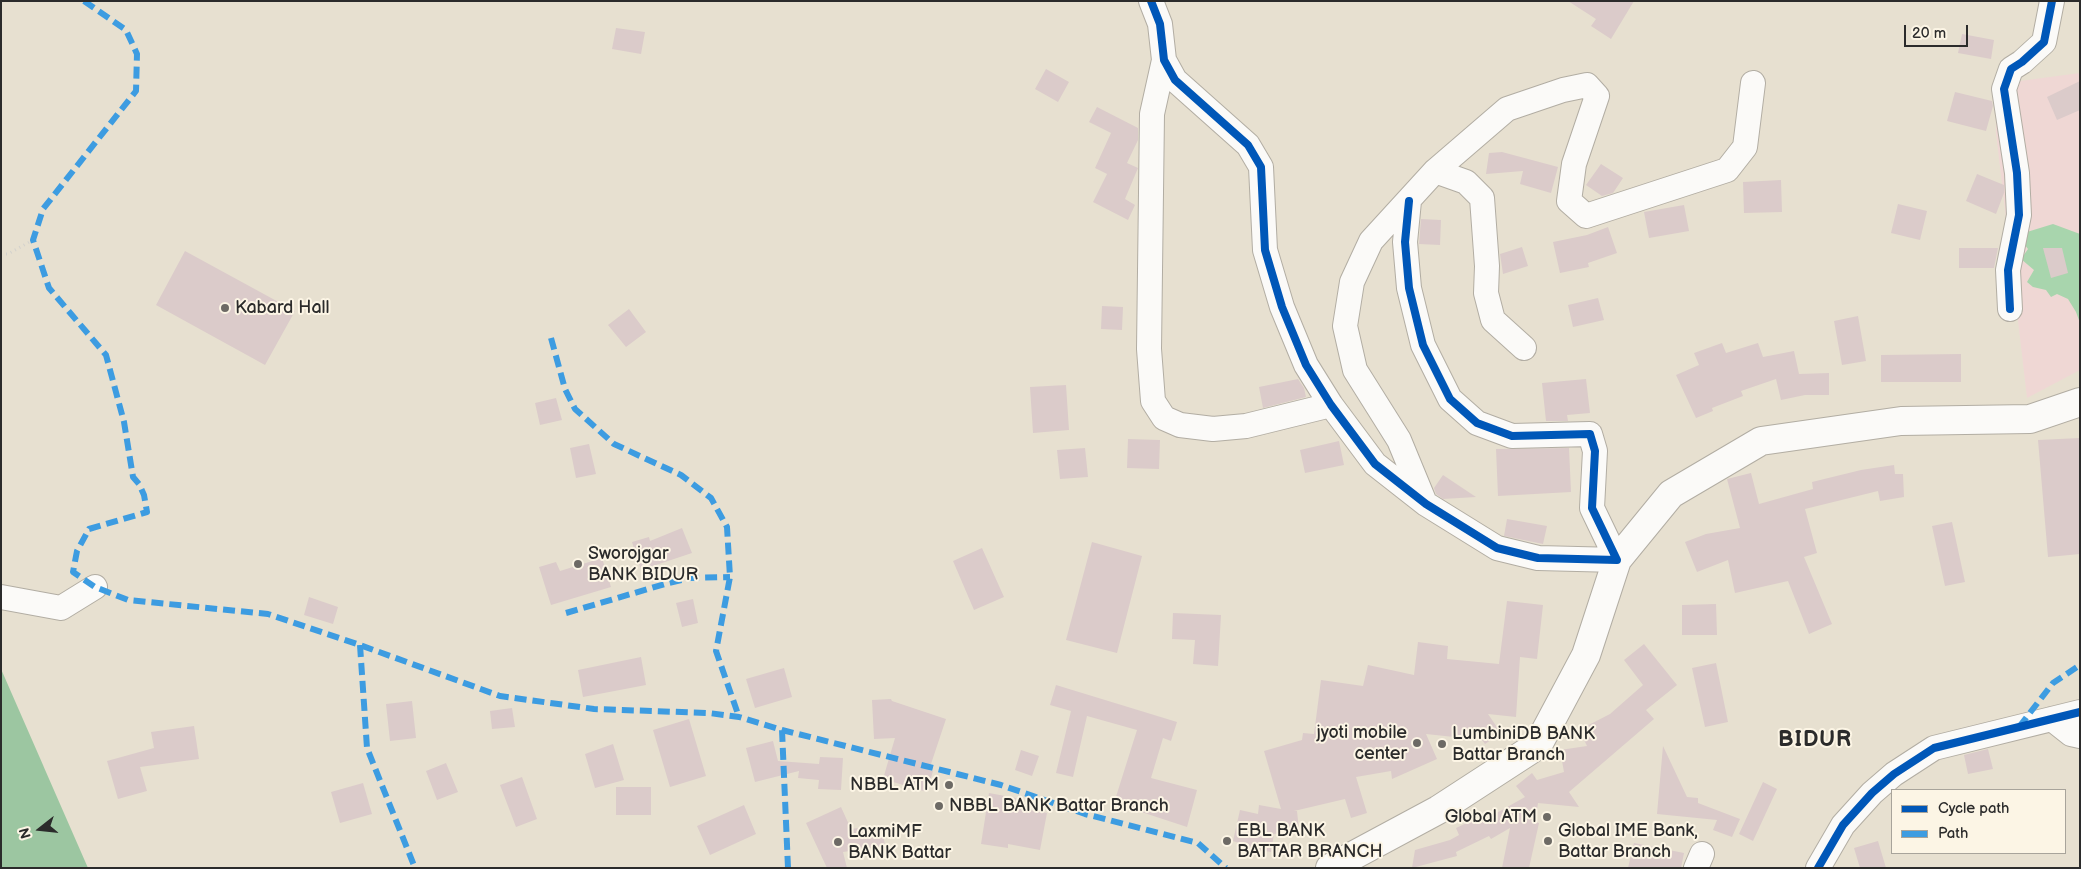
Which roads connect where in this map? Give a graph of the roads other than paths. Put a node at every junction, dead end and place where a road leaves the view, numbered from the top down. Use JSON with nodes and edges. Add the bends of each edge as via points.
{"nodes":[{"id":1,"x":1152,"y":1,"type":"edge"},
{"id":2,"x":2052,"y":1,"type":"edge"},
{"id":3,"x":1164,"y":60,"type":"junction"},
{"id":4,"x":1753,"y":83,"type":"dead end"},
{"id":5,"x":1435,"y":171,"type":"junction"},
{"id":6,"x":1409,"y":200,"type":"junction"},
{"id":7,"x":2010,"y":309,"type":"dead end"},
{"id":8,"x":1524,"y":348,"type":"dead end"},
{"id":9,"x":2080,"y":402,"type":"edge"},
{"id":10,"x":1331,"y":405,"type":"junction"},
{"id":11,"x":1426,"y":504,"type":"junction"},
{"id":12,"x":1616,"y":560,"type":"junction"},
{"id":13,"x":95,"y":587,"type":"dead end"},
{"id":14,"x":1,"y":597,"type":"edge"},
{"id":15,"x":2080,"y":712,"type":"edge"},
{"id":16,"x":2052,"y":719,"type":"junction"},
{"id":17,"x":2080,"y":736,"type":"edge"},
{"id":18,"x":1330,"y":868,"type":"edge"},
{"id":19,"x":1818,"y":868,"type":"edge"}],
"edges":[{"from":1,"to":3,"type":"street","via":[[1160,24]]},
{"from":2,"to":7,"type":"street","via":[[2044,42],[2011,69],[2004,90],[2017,173],[2019,215],[2008,270]]},
{"from":3,"to":10,"type":"street","via":[[1175,80],[1248,145],[1261,168],[1265,250],[1279,297],[1306,365]]},
{"from":3,"to":10,"type":"street","via":[[1152,114],[1150,349],[1153,401],[1164,418],[1180,425],[1213,429],[1246,426]]},
{"from":4,"to":5,"type":"street","via":[[1745,147],[1727,170],[1586,216],[1568,202],[1574,164],[1597,96],[1587,85],[1507,109]]},
{"from":5,"to":6,"type":"street"},
{"from":5,"to":8,"type":"street","via":[[1466,182],[1482,198],[1486,293],[1493,320]]},
{"from":6,"to":11,"type":"street","via":[[1371,242],[1352,282],[1345,326],[1355,370],[1399,440]]},
{"from":6,"to":12,"type":"street","via":[[1405,242],[1409,288],[1423,345],[1450,399],[1477,423],[1512,436],[1590,434],[1594,451],[1592,508]]},
{"from":9,"to":12,"type":"main road","via":[[2030,419],[1901,421],[1761,441],[1671,494]]},
{"from":10,"to":11,"type":"street","via":[[1375,464]]},
{"from":11,"to":12,"type":"street","via":[[1497,548],[1538,558]]},
{"from":12,"to":18,"type":"main road","via":[[1586,654],[1538,745],[1438,810]]},
{"from":13,"to":14,"type":"street","via":[[61,608]]},
{"from":15,"to":16,"type":"street"},
{"from":16,"to":17,"type":"street","via":[[2071,734]]},
{"from":16,"to":19,"type":"street","via":[[1934,748],[1872,793],[1843,825]]}]}
